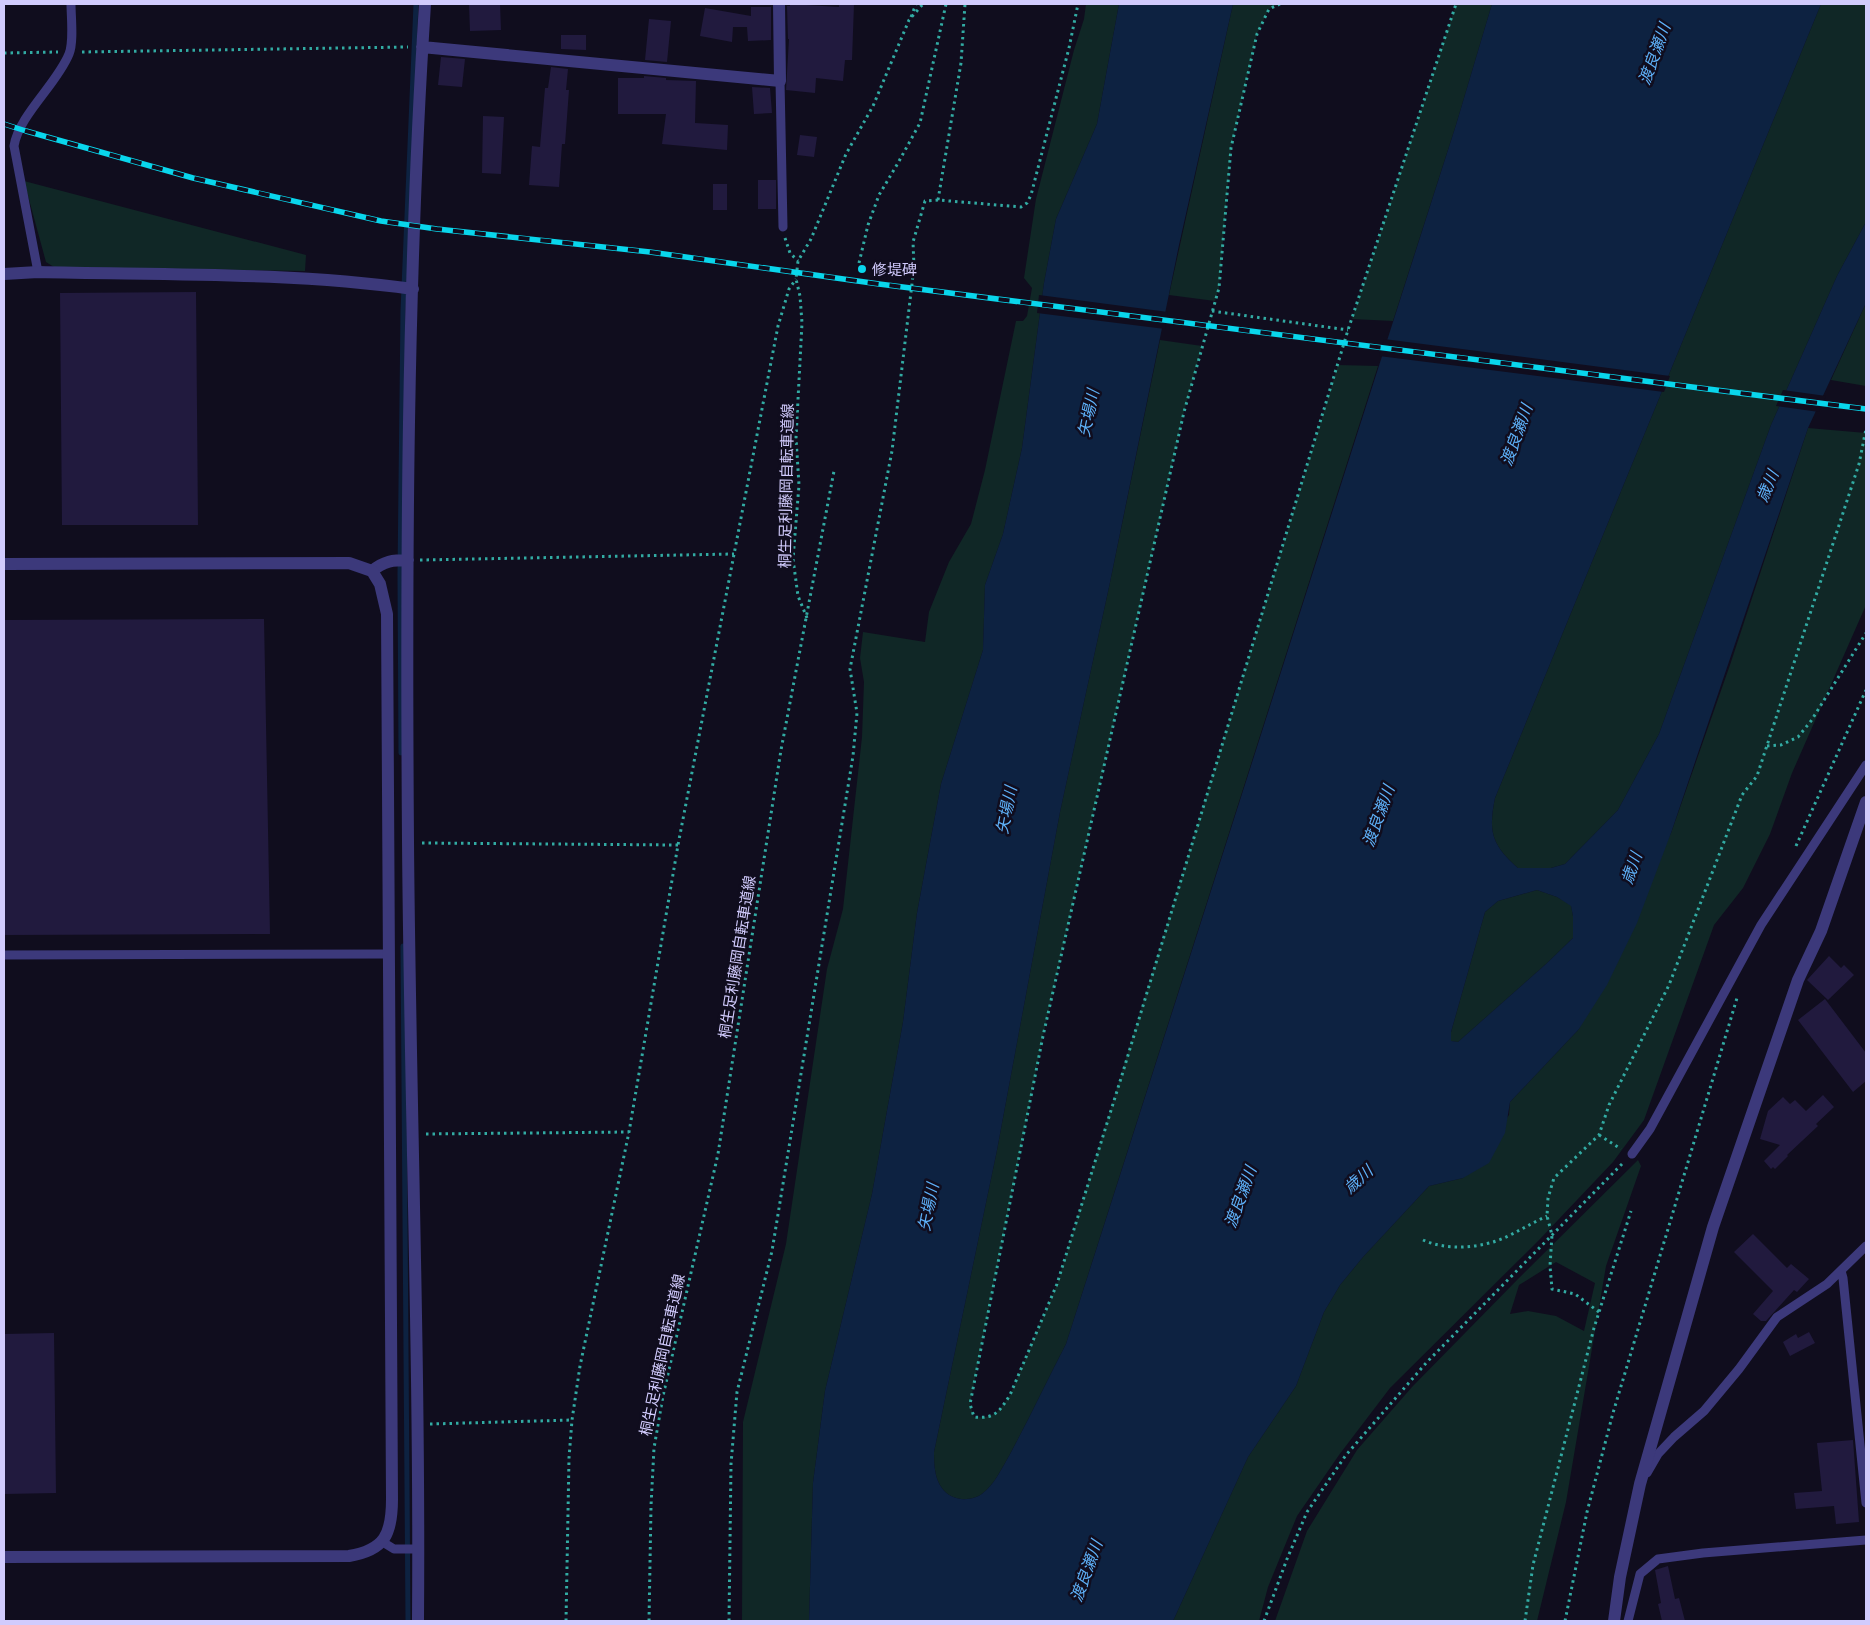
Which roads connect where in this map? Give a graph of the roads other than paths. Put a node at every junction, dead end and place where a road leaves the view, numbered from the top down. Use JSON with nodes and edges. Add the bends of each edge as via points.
{"nodes":[{"id":1,"x":71,"y":4,"type":"edge"},
{"id":2,"x":425,"y":4,"type":"edge"},
{"id":3,"x":779,"y":4,"type":"edge"},
{"id":4,"x":422,"y":47,"type":"junction"},
{"id":5,"x":780,"y":81,"type":"junction"},
{"id":6,"x":783,"y":227,"type":"road end"},
{"id":7,"x":38,"y":272,"type":"junction"},
{"id":8,"x":4,"y":274,"type":"edge"},
{"id":9,"x":413,"y":289,"type":"junction"},
{"id":10,"x":408,"y":560,"type":"junction"},
{"id":11,"x":4,"y":564,"type":"edge"},
{"id":12,"x":372,"y":571,"type":"junction"},
{"id":13,"x":1866,"y":765,"type":"edge"},
{"id":14,"x":1866,"y":802,"type":"edge"},
{"id":15,"x":1863,"y":824,"type":"edge"},
{"id":16,"x":389,"y":954,"type":"junction"},
{"id":17,"x":4,"y":955,"type":"edge"},
{"id":18,"x":1632,"y":1154,"type":"road end"},
{"id":19,"x":1866,"y":1246,"type":"edge"},
{"id":20,"x":1841,"y":1271,"type":"junction"},
{"id":21,"x":1640,"y":1484,"type":"junction"},
{"id":22,"x":1866,"y":1503,"type":"edge"},
{"id":23,"x":1866,"y":1540,"type":"edge"},
{"id":24,"x":381,"y":1541,"type":"junction"},
{"id":25,"x":418,"y":1549,"type":"junction"},
{"id":26,"x":4,"y":1557,"type":"edge"},
{"id":27,"x":418,"y":1621,"type":"edge"},
{"id":28,"x":1614,"y":1621,"type":"edge"},
{"id":29,"x":1628,"y":1621,"type":"edge"}],
"edges":[{"from":1,"to":7,"type":"lane","via":[[70,52],[23,125],[14,146]]},
{"from":2,"to":4,"type":"street"},
{"from":3,"to":5,"type":"street"},
{"from":4,"to":5,"type":"street"},
{"from":4,"to":9,"type":"street"},
{"from":5,"to":6,"type":"lane"},
{"from":7,"to":8,"type":"street"},
{"from":7,"to":9,"type":"street","via":[[294,278]]},
{"from":9,"to":10,"type":"street"},
{"from":10,"to":12,"type":"street","via":[[390,560]]},
{"from":10,"to":25,"type":"street","via":[[408,842]]},
{"from":11,"to":12,"type":"street","via":[[349,563]]},
{"from":12,"to":16,"type":"street","via":[[380,584],[387,614]]},
{"from":13,"to":18,"type":"lane","via":[[1761,925],[1650,1129]]},
{"from":14,"to":15,"type":"street"},
{"from":15,"to":21,"type":"street","via":[[1798,980],[1713,1227]]},
{"from":16,"to":17,"type":"lane"},
{"from":16,"to":24,"type":"street","via":[[392,1519]]},
{"from":19,"to":20,"type":"lane"},
{"from":20,"to":21,"type":"lane","via":[[1777,1317],[1704,1411],[1658,1454]]},
{"from":20,"to":22,"type":"lane"},
{"from":21,"to":28,"type":"street"},
{"from":23,"to":29,"type":"lane","via":[[1658,1559],[1640,1574]]},
{"from":24,"to":25,"type":"lane","via":[[394,1549]]},
{"from":24,"to":26,"type":"street","via":[[367,1552],[349,1556]]},
{"from":25,"to":27,"type":"street"}]}
